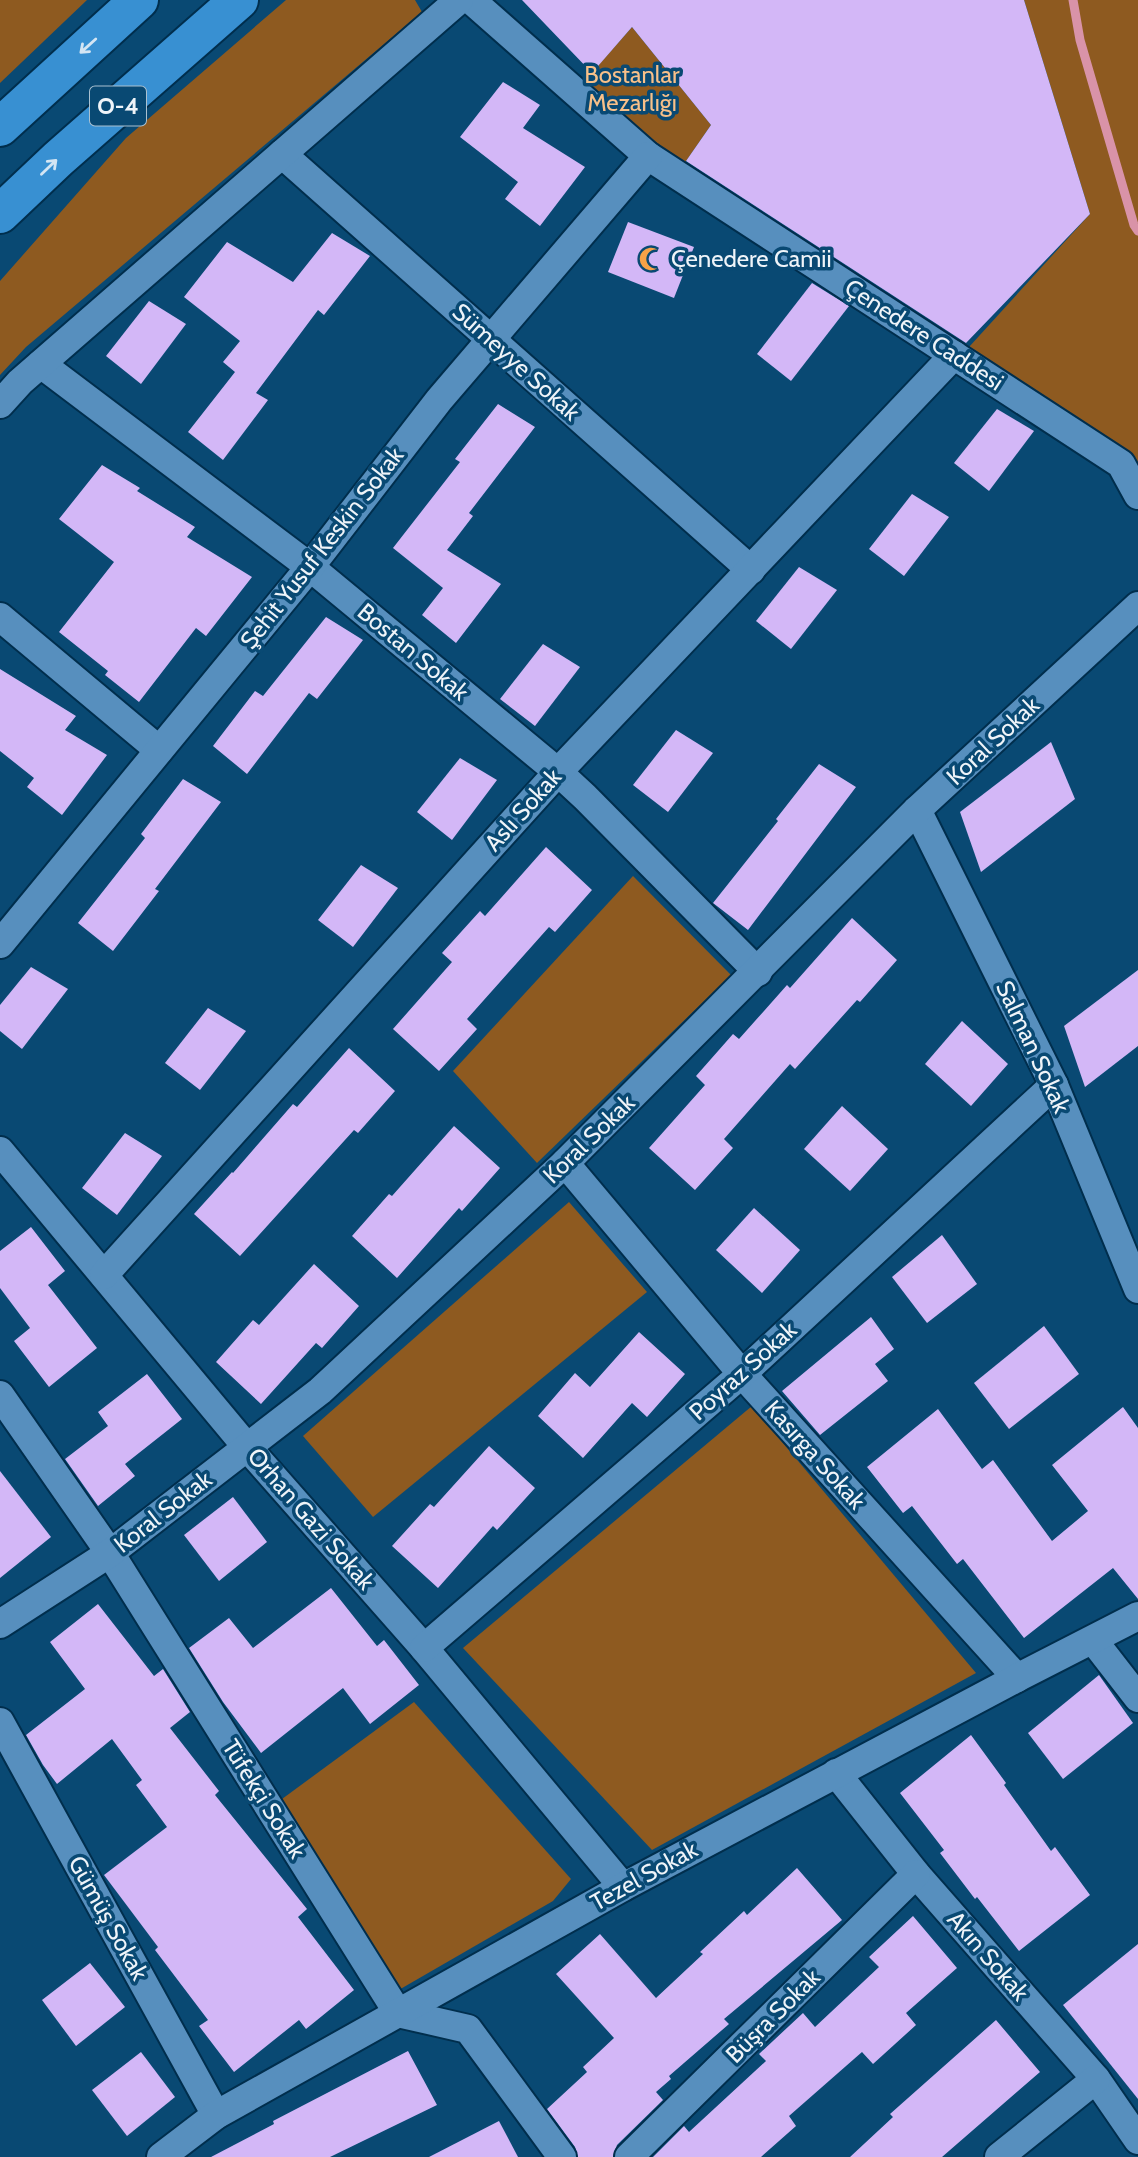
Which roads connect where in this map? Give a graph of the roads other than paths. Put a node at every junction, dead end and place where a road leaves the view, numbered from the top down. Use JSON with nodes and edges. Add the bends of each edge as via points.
{"nodes":[{"id":1,"x":139,"y":0,"type":"edge"},
{"id":2,"x":239,"y":0,"type":"edge"},
{"id":3,"x":460,"y":0,"type":"edge"},
{"id":4,"x":471,"y":0,"type":"edge"},
{"id":5,"x":0,"y":127,"type":"edge"},
{"id":6,"x":282,"y":154,"type":"junction"},
{"id":7,"x":648,"y":156,"type":"junction"},
{"id":8,"x":0,"y":214,"type":"edge"},
{"id":9,"x":491,"y":340,"type":"junction"},
{"id":10,"x":954,"y":355,"type":"junction"},
{"id":11,"x":41,"y":365,"type":"junction"},
{"id":12,"x":0,"y":404,"type":"edge"},
{"id":13,"x":1138,"y":495,"type":"edge"},
{"id":14,"x":310,"y":567,"type":"junction"},
{"id":15,"x":751,"y":570,"type":"junction"},
{"id":16,"x":1138,"y":606,"type":"edge"},
{"id":17,"x":0,"y":617,"type":"edge"},
{"id":18,"x":159,"y":750,"type":"junction"},
{"id":19,"x":558,"y":772,"type":"junction"},
{"id":20,"x":918,"y":810,"type":"junction"},
{"id":21,"x":0,"y":944,"type":"edge"},
{"id":22,"x":758,"y":972,"type":"junction"},
{"id":23,"x":1054,"y":1085,"type":"junction"},
{"id":24,"x":0,"y":1151,"type":"edge"},
{"id":25,"x":565,"y":1163,"type":"junction"},
{"id":26,"x":104,"y":1275,"type":"junction"},
{"id":27,"x":1138,"y":1289,"type":"edge"},
{"id":28,"x":742,"y":1374,"type":"junction"},
{"id":29,"x":0,"y":1395,"type":"edge"},
{"id":30,"x":246,"y":1446,"type":"junction"},
{"id":31,"x":110,"y":1553,"type":"junction"},
{"id":32,"x":1138,"y":1616,"type":"edge"},
{"id":33,"x":0,"y":1624,"type":"edge"},
{"id":34,"x":1093,"y":1640,"type":"junction"},
{"id":35,"x":424,"y":1648,"type":"junction"},
{"id":36,"x":1017,"y":1678,"type":"junction"},
{"id":37,"x":1138,"y":1698,"type":"edge"},
{"id":38,"x":0,"y":1722,"type":"edge"},
{"id":39,"x":836,"y":1773,"type":"junction"},
{"id":40,"x":916,"y":1874,"type":"junction"},
{"id":41,"x":623,"y":1887,"type":"junction"},
{"id":42,"x":398,"y":2013,"type":"junction"},
{"id":43,"x":1096,"y":2079,"type":"junction"},
{"id":44,"x":216,"y":2115,"type":"junction"},
{"id":45,"x":1138,"y":2140,"type":"edge"},
{"id":46,"x":161,"y":2157,"type":"edge"},
{"id":47,"x":562,"y":2157,"type":"edge"},
{"id":48,"x":629,"y":2157,"type":"edge"},
{"id":49,"x":999,"y":2157,"type":"edge"}],
"edges":[{"from":1,"to":5,"type":"highway","number":"O-4","one_way":true},
{"from":8,"to":2,"type":"highway","number":"O-4","one_way":true},
{"from":3,"to":6,"type":"street"},
{"from":4,"to":7,"type":"street","name":"Çenedere Caddesi"},
{"from":6,"to":9,"type":"street","name":"Sümeyye Sokak"},
{"from":6,"to":11,"type":"street"},
{"from":7,"to":9,"type":"street","name":"Şehit Yusuf Keskin Sokak"},
{"from":7,"to":10,"type":"street","name":"Çenedere Caddesi"},
{"from":9,"to":14,"type":"street","name":"Şehit Yusuf Keskin Sokak"},
{"from":9,"to":15,"type":"street","name":"Sümeyye Sokak"},
{"from":10,"to":13,"type":"street","name":"Çenedere Caddesi","via":[[1121,464]]},
{"from":10,"to":15,"type":"street","name":"Aslı Sokak"},
{"from":11,"to":12,"type":"street"},
{"from":11,"to":14,"type":"street","name":"Bostan Sokak"},
{"from":14,"to":18,"type":"street","name":"Şehit Yusuf Keskin Sokak"},
{"from":14,"to":19,"type":"street","name":"Bostan Sokak"},
{"from":15,"to":19,"type":"street","name":"Aslı Sokak"},
{"from":16,"to":20,"type":"street","name":"Koral Sokak"},
{"from":17,"to":18,"type":"street"},
{"from":18,"to":21,"type":"street","name":"Şehit Yusuf Keskin Sokak"},
{"from":19,"to":22,"type":"street","name":"Bostan Sokak"},
{"from":19,"to":26,"type":"street","name":"Aslı Sokak"},
{"from":20,"to":22,"type":"street","name":"Koral Sokak"},
{"from":20,"to":23,"type":"street","name":"Salman Sokak"},
{"from":22,"to":25,"type":"street","name":"Koral Sokak"},
{"from":23,"to":27,"type":"street","name":"Salman Sokak"},
{"from":23,"to":28,"type":"street","name":"Poyraz Sokak"},
{"from":24,"to":26,"type":"street","name":"Orhan Gazi Sokak"},
{"from":25,"to":28,"type":"street","name":"Kasırga Sokak"},
{"from":25,"to":30,"type":"street","name":"Koral Sokak","via":[[320,1391]]},
{"from":26,"to":30,"type":"street","name":"Orhan Gazi Sokak"},
{"from":28,"to":35,"type":"street","name":"Poyraz Sokak"},
{"from":28,"to":36,"type":"street","name":"Kasırga Sokak"},
{"from":29,"to":31,"type":"street","name":"Tüfekçi Sokak"},
{"from":30,"to":31,"type":"street","name":"Koral Sokak"},
{"from":30,"to":35,"type":"street","name":"Orhan Gazi Sokak"},
{"from":31,"to":33,"type":"street","name":"Koral Sokak"},
{"from":31,"to":42,"type":"street","name":"Tüfekçi Sokak"},
{"from":32,"to":34,"type":"street","name":"Tezel Sokak"},
{"from":34,"to":36,"type":"street","name":"Tezel Sokak"},
{"from":34,"to":37,"type":"street"},
{"from":35,"to":41,"type":"street","name":"Orhan Gazi Sokak"},
{"from":36,"to":39,"type":"street","name":"Tezel Sokak"},
{"from":38,"to":44,"type":"street","name":"Gümüş Sokak"},
{"from":39,"to":40,"type":"street","name":"Akın Sokak"},
{"from":39,"to":41,"type":"street","name":"Tezel Sokak"},
{"from":40,"to":43,"type":"street","name":"Akın Sokak"},
{"from":40,"to":48,"type":"street","name":"Büşra Sokak"},
{"from":41,"to":42,"type":"street","name":"Tezel Sokak"},
{"from":42,"to":44,"type":"street","name":"Tezel Sokak"},
{"from":42,"to":47,"type":"street","via":[[468,2029]]},
{"from":43,"to":45,"type":"street","name":"Akın Sokak"},
{"from":43,"to":49,"type":"street"},
{"from":44,"to":46,"type":"street","name":"Tezel Sokak"}]}
